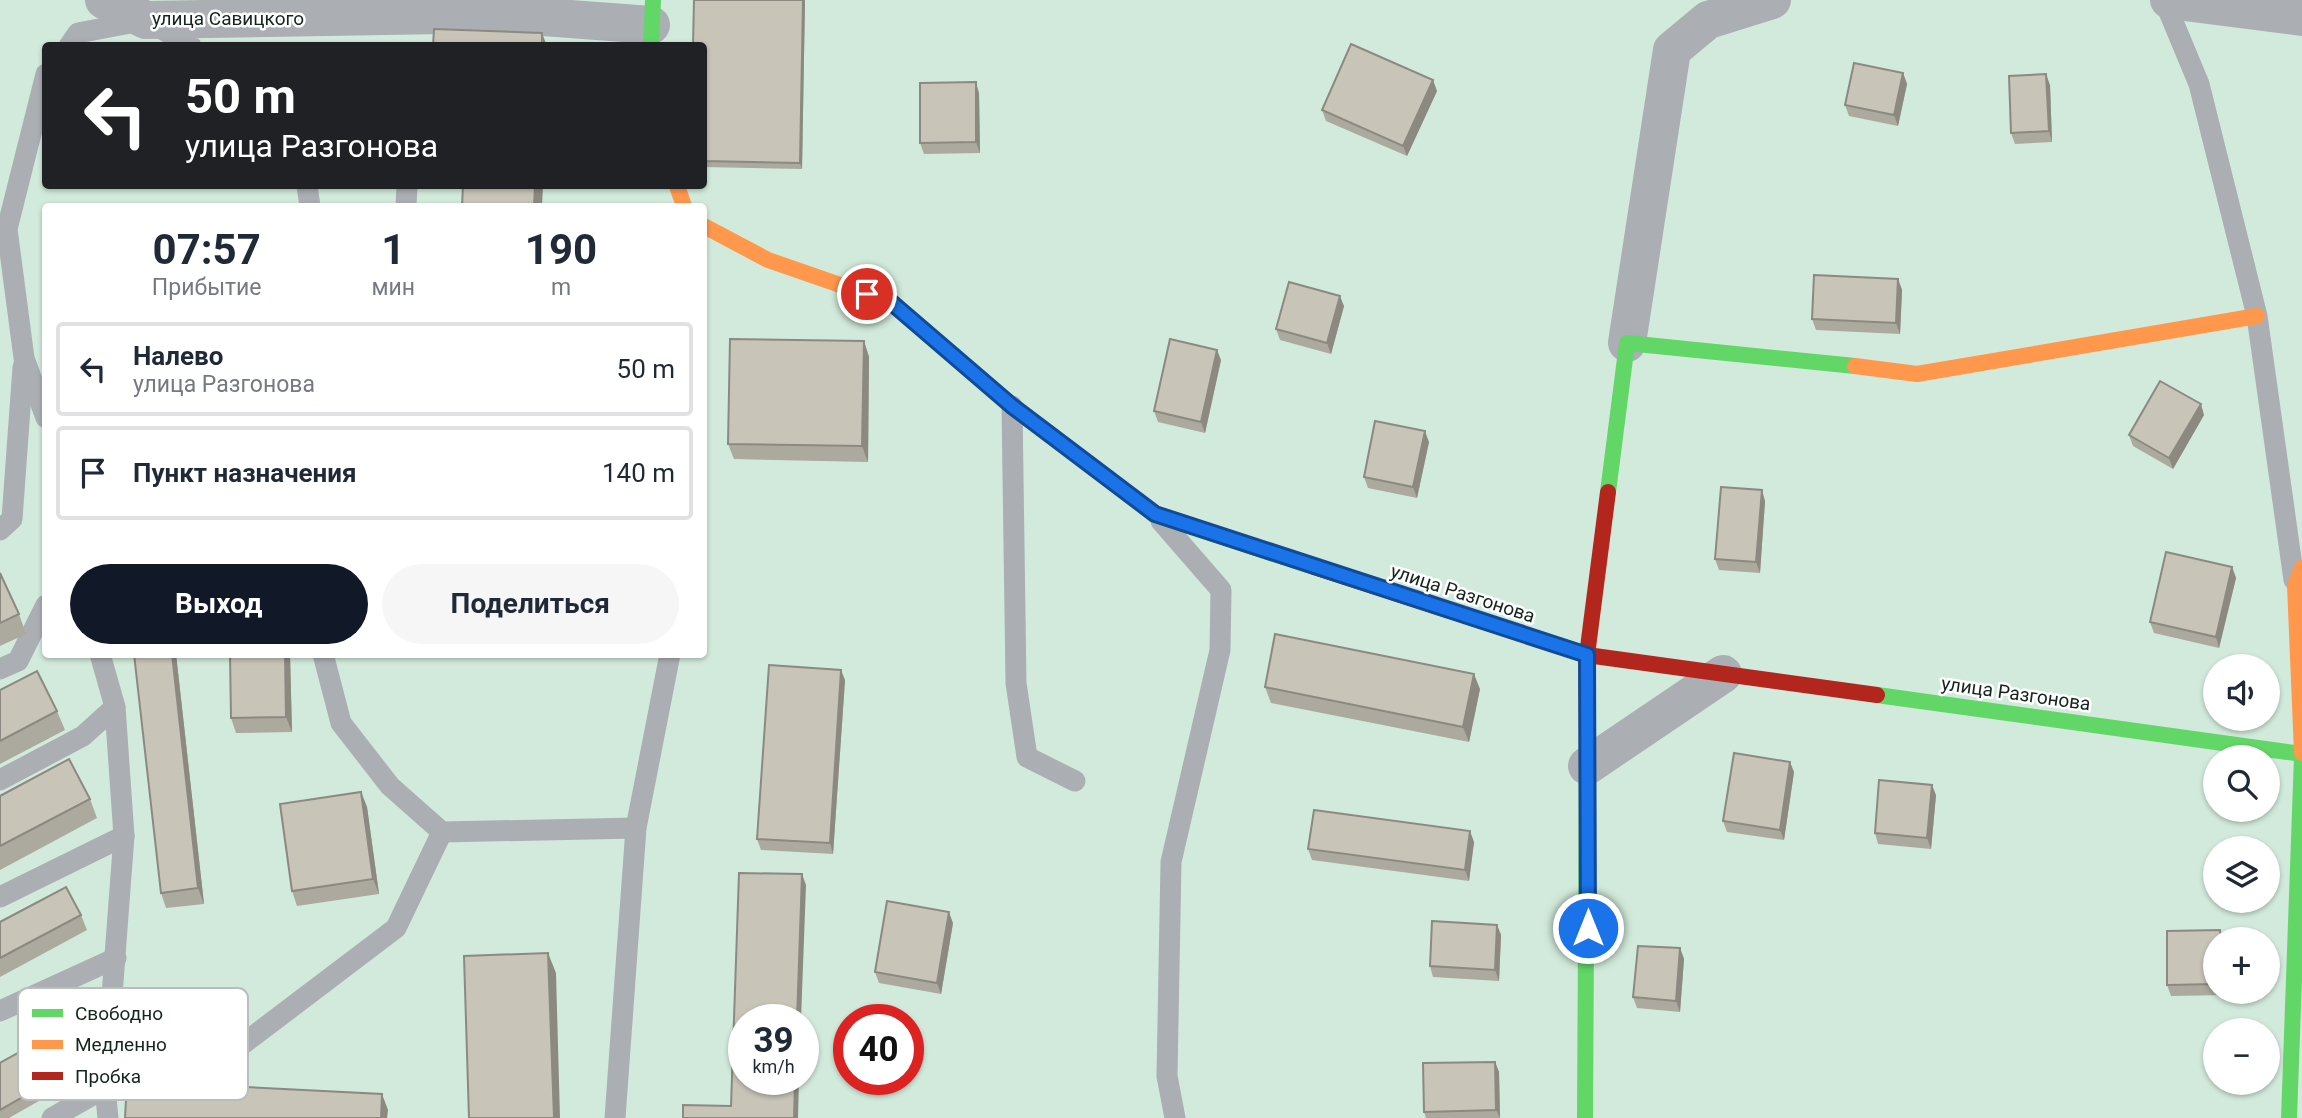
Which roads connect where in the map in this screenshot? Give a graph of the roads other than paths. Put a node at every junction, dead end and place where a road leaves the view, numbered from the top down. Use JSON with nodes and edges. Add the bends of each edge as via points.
{"nodes":[{"id":1,"x":104,"y":0,"type":"edge"},
{"id":2,"x":1772,"y":0,"type":"edge"},
{"id":3,"x":2167,"y":0,"type":"edge"},
{"id":4,"x":139,"y":10,"type":"edge"},
{"id":5,"x":2302,"y":17,"type":"edge"},
{"id":6,"x":652,"y":23,"type":"edge"},
{"id":7,"x":71,"y":42,"type":"edge"},
{"id":8,"x":185,"y":42,"type":"edge"},
{"id":9,"x":42,"y":89,"type":"edge"},
{"id":10,"x":707,"y":228,"type":"edge"},
{"id":11,"x":3,"y":234,"type":"edge"},
{"id":12,"x":2257,"y":316,"type":"junction"},
{"id":13,"x":1627,"y":343,"type":"junction"},
{"id":14,"x":24,"y":358,"type":"junction"},
{"id":15,"x":1012,"y":406,"type":"junction"},
{"id":16,"x":42,"y":407,"type":"edge"},
{"id":17,"x":1155,"y":514,"type":"junction"},
{"id":18,"x":0,"y":530,"type":"edge"},
{"id":19,"x":2298,"y":577,"type":"edge"},
{"id":20,"x":42,"y":613,"type":"edge"},
{"id":21,"x":1587,"y":655,"type":"junction"},
{"id":22,"x":101,"y":658,"type":"edge"},
{"id":23,"x":324,"y":658,"type":"edge"},
{"id":24,"x":669,"y":658,"type":"edge"},
{"id":25,"x":0,"y":669,"type":"edge"},
{"id":26,"x":1723,"y":674,"type":"junction"},
{"id":27,"x":115,"y":707,"type":"junction"},
{"id":28,"x":2302,"y":754,"type":"edge"},
{"id":29,"x":1587,"y":766,"type":"junction"},
{"id":30,"x":0,"y":780,"type":"edge"},
{"id":31,"x":1075,"y":781,"type":"dead end"},
{"id":32,"x":636,"y":828,"type":"junction"},
{"id":33,"x":442,"y":832,"type":"junction"},
{"id":34,"x":124,"y":836,"type":"junction"},
{"id":35,"x":0,"y":897,"type":"edge"},
{"id":36,"x":117,"y":958,"type":"junction"},
{"id":37,"x":52,"y":988,"type":"edge"},
{"id":38,"x":114,"y":988,"type":"edge"},
{"id":39,"x":18,"y":1004,"type":"edge"},
{"id":40,"x":0,"y":1012,"type":"edge"},
{"id":41,"x":248,"y":1040,"type":"edge"},
{"id":42,"x":84,"y":1100,"type":"edge"},
{"id":43,"x":106,"y":1100,"type":"edge"},
{"id":44,"x":52,"y":1118,"type":"edge"},
{"id":45,"x":108,"y":1118,"type":"edge"},
{"id":46,"x":615,"y":1118,"type":"edge"},
{"id":47,"x":1175,"y":1118,"type":"edge"},
{"id":48,"x":1585,"y":1118,"type":"edge"},
{"id":49,"x":2289,"y":1118,"type":"edge"}],
"edges":[{"from":1,"to":4,"type":"street","name":"улица Савицкого"},
{"from":2,"to":13,"type":"street","via":[[1708,20],[1672,50]]},
{"from":3,"to":5,"type":"street"},
{"from":3,"to":12,"type":"lane","via":[[2199,84]]},
{"from":4,"to":6,"type":"street","name":"улица Савицкого","via":[[503,14]]},
{"from":4,"to":7,"type":"lane","via":[[78,33]]},
{"from":4,"to":8,"type":"lane"},
{"from":9,"to":11,"type":"lane"},
{"from":10,"to":15,"type":"street","name":"улица Разгонова","via":[[768,260],[892,303]]},
{"from":11,"to":14,"type":"lane"},
{"from":12,"to":13,"type":"street","via":[[1917,374]]},
{"from":12,"to":19,"type":"lane"},
{"from":13,"to":21,"type":"street"},
{"from":14,"to":16,"type":"lane"},
{"from":14,"to":18,"type":"lane","via":[[12,519]]},
{"from":15,"to":17,"type":"street","name":"улица Разгонова"},
{"from":15,"to":31,"type":"lane","via":[[1016,683],[1027,757]]},
{"from":17,"to":21,"type":"street","name":"улица Разгонова"},
{"from":17,"to":47,"type":"lane","via":[[1221,590],[1220,650],[1171,862],[1167,1076]]},
{"from":19,"to":28,"type":"street"},
{"from":20,"to":25,"type":"lane","via":[[18,661]]},
{"from":21,"to":26,"type":"street","name":"улица Разгонова"},
{"from":21,"to":29,"type":"street"},
{"from":22,"to":27,"type":"lane"},
{"from":23,"to":33,"type":"lane","via":[[341,723],[390,786]]},
{"from":24,"to":32,"type":"lane"},
{"from":26,"to":28,"type":"street","name":"улица Разгонова"},
{"from":26,"to":29,"type":"street"},
{"from":27,"to":30,"type":"lane","via":[[83,736]]},
{"from":27,"to":34,"type":"lane"},
{"from":28,"to":49,"type":"street"},
{"from":29,"to":48,"type":"street"},
{"from":32,"to":33,"type":"lane"},
{"from":32,"to":46,"type":"lane"},
{"from":33,"to":41,"type":"lane","via":[[396,928]]},
{"from":34,"to":35,"type":"lane"},
{"from":34,"to":36,"type":"lane"},
{"from":36,"to":37,"type":"lane"},
{"from":36,"to":38,"type":"lane"},
{"from":39,"to":40,"type":"lane"},
{"from":42,"to":44,"type":"lane"},
{"from":43,"to":45,"type":"lane"}]}
